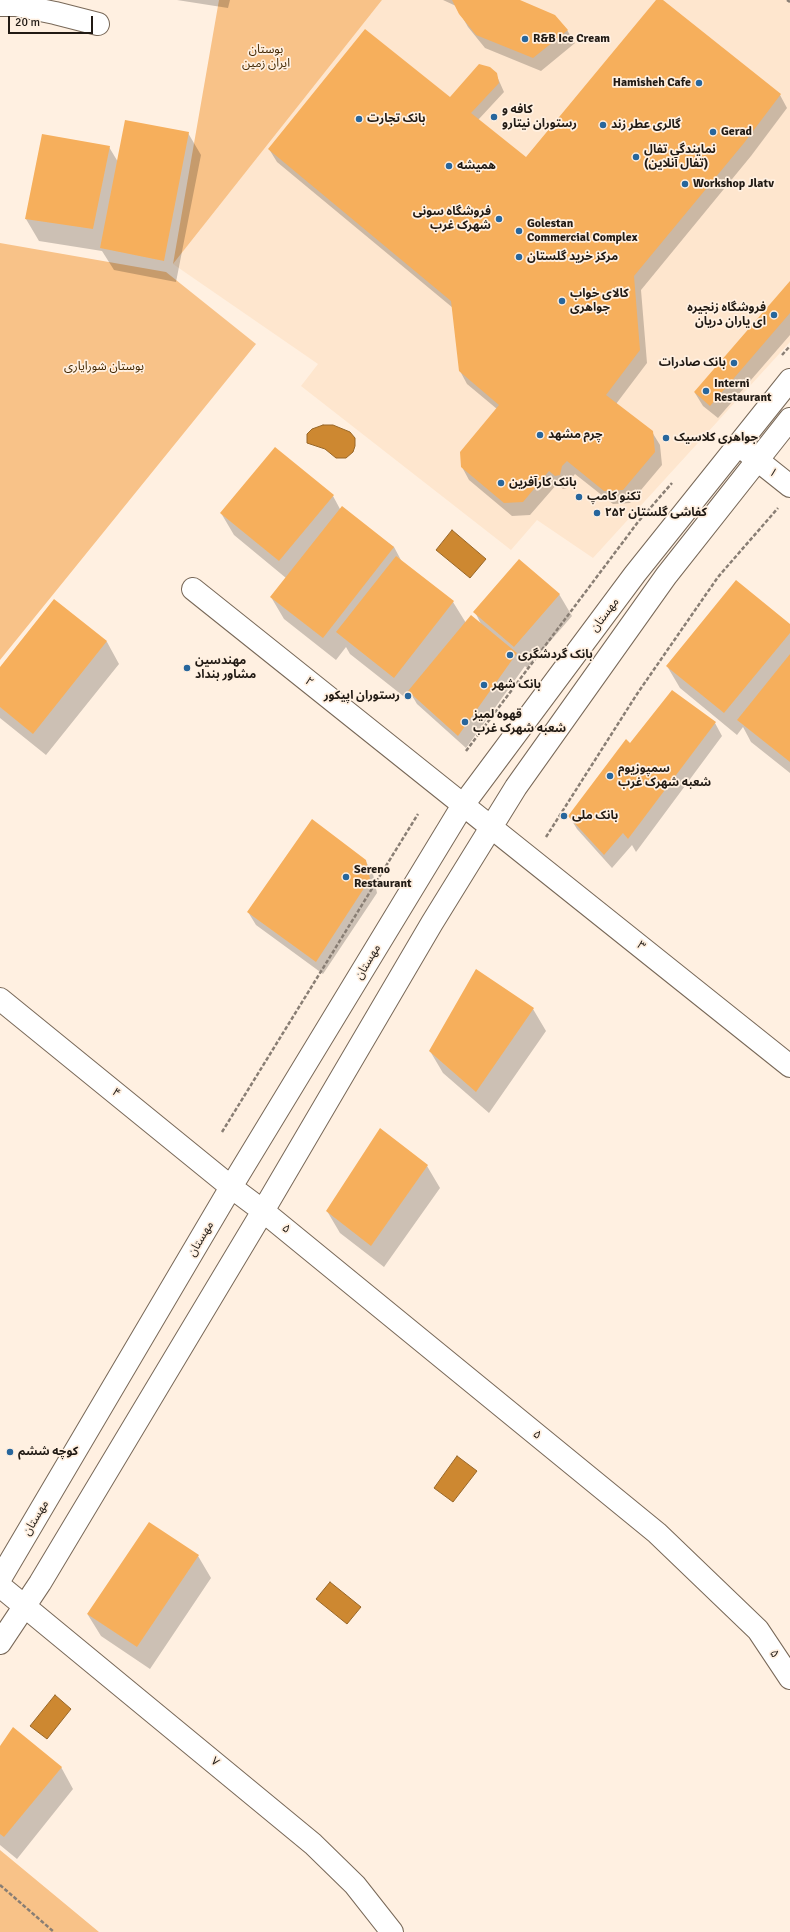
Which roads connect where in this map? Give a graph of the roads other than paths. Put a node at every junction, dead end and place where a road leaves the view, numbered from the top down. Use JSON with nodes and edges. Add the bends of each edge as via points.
{"nodes":[{"id":1,"x":0,"y":5,"type":"edge"},
{"id":2,"x":98,"y":24,"type":"dead end"},
{"id":3,"x":790,"y":380,"type":"edge"},
{"id":4,"x":790,"y":419,"type":"edge"},
{"id":5,"x":738,"y":445,"type":"junction"},
{"id":6,"x":756,"y":460,"type":"junction"},
{"id":7,"x":785,"y":496,"type":"edge"},
{"id":8,"x":635,"y":574,"type":"junction"},
{"id":9,"x":193,"y":589,"type":"dead end"},
{"id":10,"x":656,"y":590,"type":"junction"},
{"id":11,"x":463,"y":805,"type":"junction"},
{"id":12,"x":491,"y":826,"type":"junction"},
{"id":13,"x":0,"y":1000,"type":"edge"},
{"id":14,"x":790,"y":1066,"type":"edge"},
{"id":15,"x":231,"y":1188,"type":"junction"},
{"id":16,"x":263,"y":1211,"type":"junction"},
{"id":17,"x":0,"y":1579,"type":"edge"},
{"id":18,"x":0,"y":1586,"type":"edge"},
{"id":19,"x":25,"y":1606,"type":"junction"},
{"id":20,"x":0,"y":1643,"type":"edge"},
{"id":21,"x":790,"y":1678,"type":"edge"},
{"id":22,"x":392,"y":1932,"type":"edge"}],
"edges":[{"from":1,"to":2,"type":"street","via":[[48,11]]},
{"from":3,"to":5,"type":"street","name":"مهستان"},
{"from":4,"to":6,"type":"street"},
{"from":5,"to":6,"type":"street","name":"۱"},
{"from":5,"to":8,"type":"street","name":"مهستان"},
{"from":6,"to":7,"type":"street","name":"۱"},
{"from":6,"to":10,"type":"street"},
{"from":8,"to":10,"type":"street"},
{"from":8,"to":11,"type":"street","name":"مهستان"},
{"from":9,"to":11,"type":"street","name":"۲"},
{"from":10,"to":12,"type":"street"},
{"from":11,"to":12,"type":"street","name":"۲"},
{"from":11,"to":15,"type":"street","name":"مهستان"},
{"from":12,"to":14,"type":"street","name":"۳"},
{"from":12,"to":16,"type":"street"},
{"from":13,"to":15,"type":"street","name":"۴"},
{"from":15,"to":16,"type":"street","name":"۴"},
{"from":15,"to":17,"type":"street","name":"مهستان"},
{"from":16,"to":19,"type":"street"},
{"from":16,"to":21,"type":"street","name":"۵","via":[[657,1533],[758,1630]]},
{"from":18,"to":19,"type":"street","name":"۷"},
{"from":19,"to":20,"type":"street"},
{"from":19,"to":22,"type":"street","name":"۷","via":[[313,1844],[355,1885]]}]}
